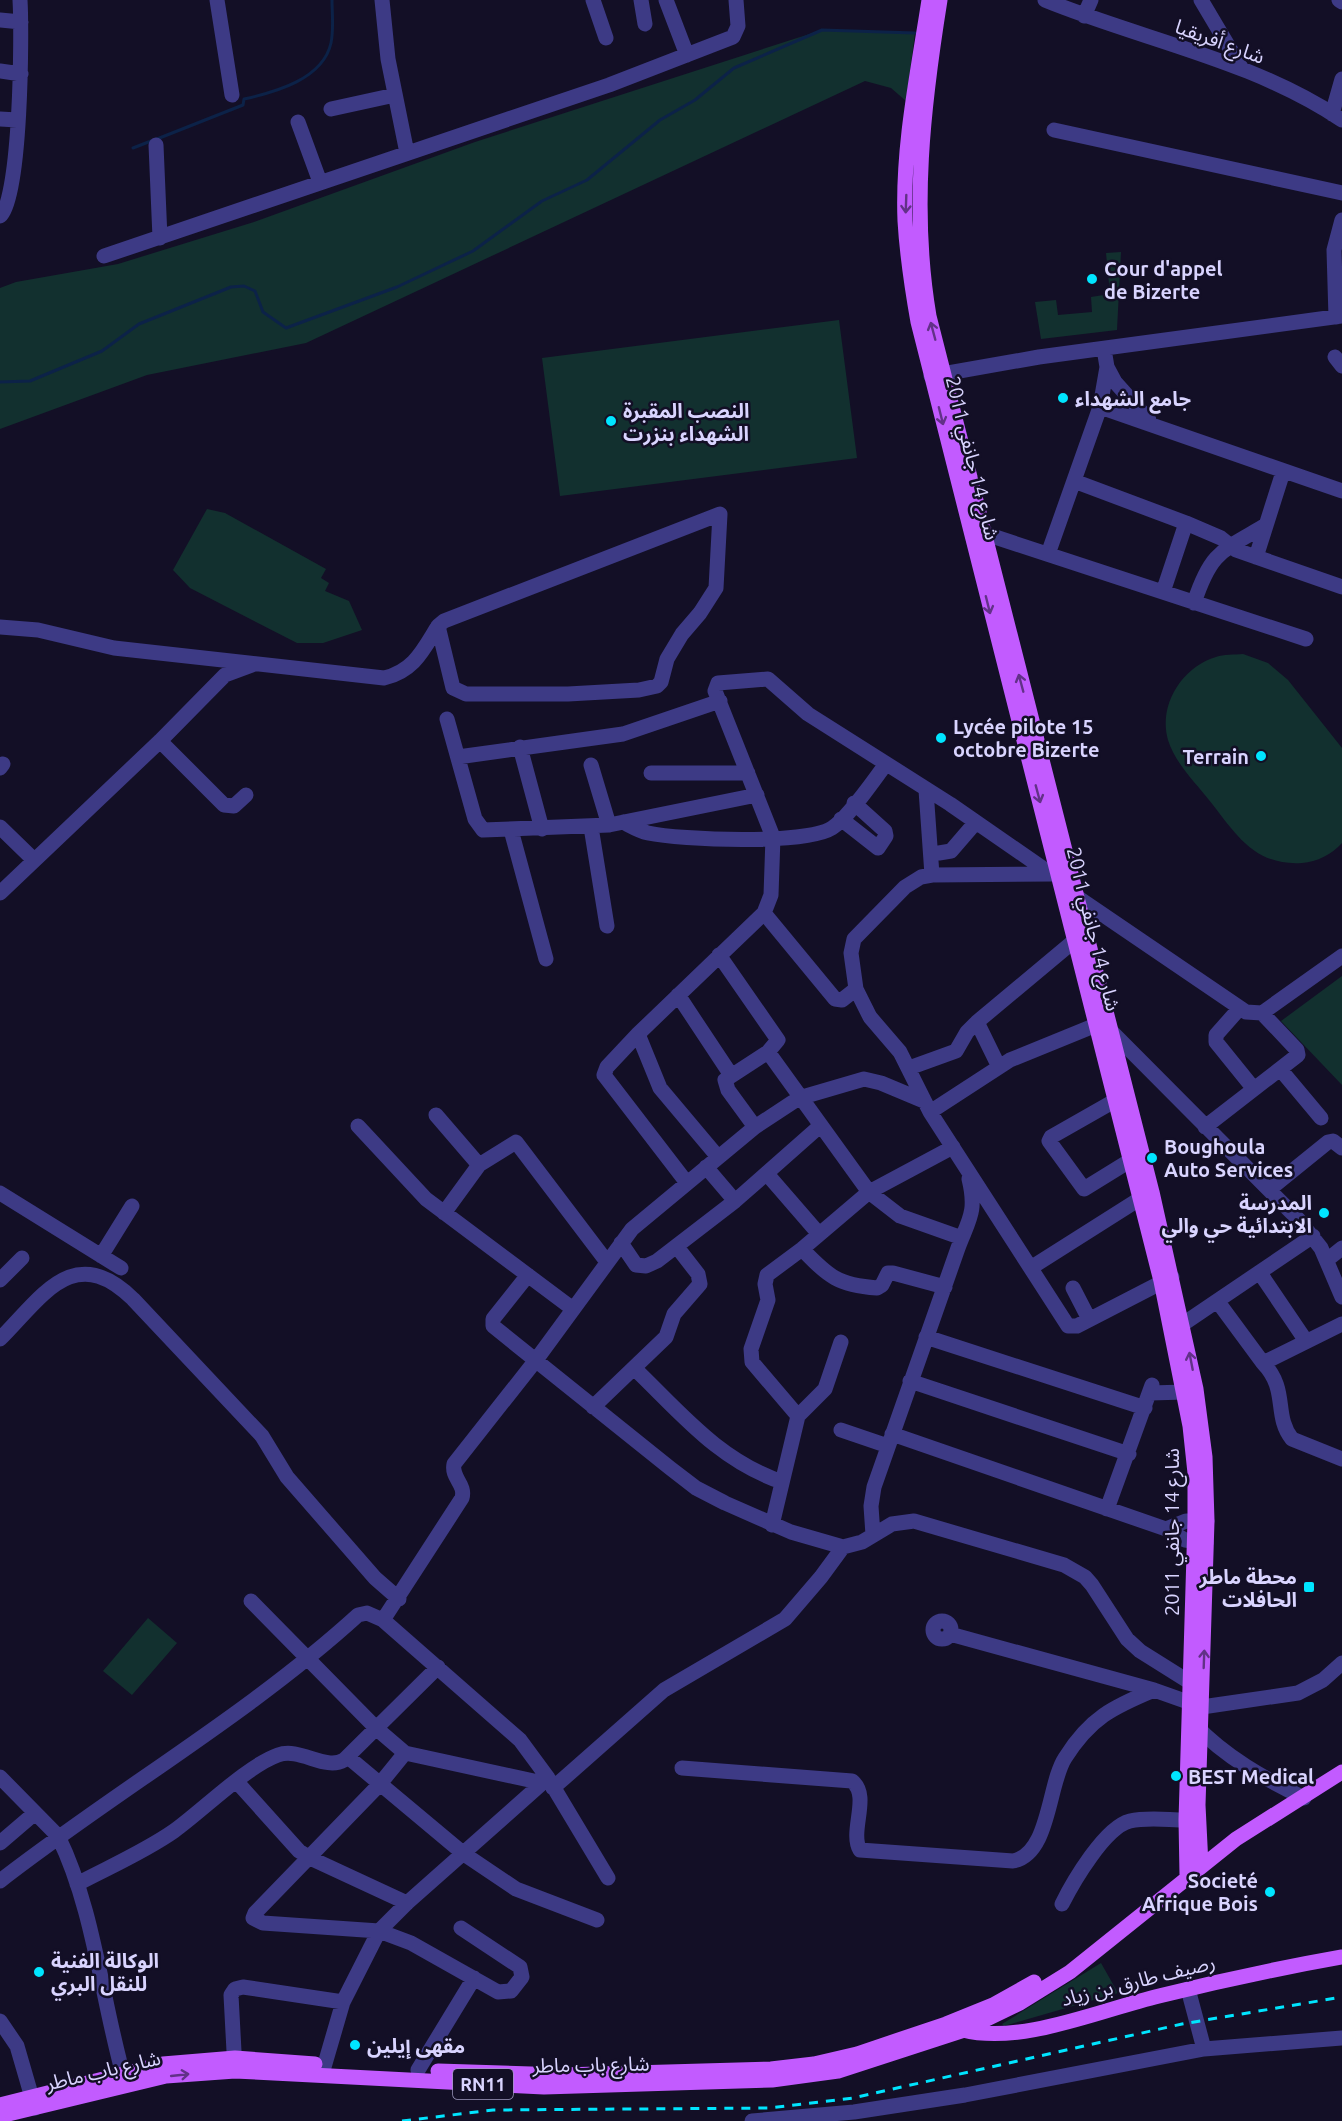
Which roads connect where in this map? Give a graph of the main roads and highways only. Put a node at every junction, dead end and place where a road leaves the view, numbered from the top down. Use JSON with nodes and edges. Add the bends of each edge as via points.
{"nodes":[{"id":1,"x":929,"y":0,"type":"edge"},
{"id":2,"x":940,"y":0,"type":"edge"},
{"id":3,"x":938,"y":375,"type":"junction"},
{"id":4,"x":1060,"y":874,"type":"junction"},
{"id":5,"x":1081,"y":939,"type":"junction"},
{"id":6,"x":1102,"y":1027,"type":"junction"},
{"id":7,"x":1167,"y":1279,"type":"junction"},
{"id":8,"x":1201,"y":1521,"type":"junction"},
{"id":9,"x":1201,"y":1731,"type":"road end"},
{"id":10,"x":1342,"y":1772,"type":"edge"},
{"id":11,"x":1193,"y":1864,"type":"junction"},
{"id":12,"x":1342,"y":1957,"type":"edge"},
{"id":13,"x":946,"y":2024,"type":"junction"},
{"id":14,"x":964,"y":2030,"type":"junction"},
{"id":15,"x":323,"y":2069,"type":"junction"},
{"id":16,"x":33,"y":2102,"type":"junction"},
{"id":17,"x":0,"y":2105,"type":"edge"},
{"id":18,"x":0,"y":2116,"type":"edge"}],
"edges":[{"from":1,"to":3,"type":"main road","name":"شارع 14 جانفي 2011","one_way":true,"via":[[914,92],[905,218],[909,276]]},
{"from":3,"to":2,"type":"main road","name":"شارع 14 جانفي 2011","one_way":true,"via":[[924,286],[919,220],[926,92]]},
{"from":3,"to":4,"type":"main road","name":"شارع 14 جانفي 2011","one_way":true,"via":[[992,622]]},
{"from":4,"to":3,"type":"main road","name":"شارع 14 جانفي 2011","one_way":true,"via":[[983,533]]},
{"from":4,"to":5,"type":"main road","name":"شارع 14 جانفي 2011"},
{"from":4,"to":5,"type":"main road","name":"شارع 14 جانفي 2011","via":[[1077,897]]},
{"from":5,"to":6,"type":"main road","name":"شارع 14 جانفي 2011"},
{"from":6,"to":7,"type":"main road","name":"شارع 14 جانفي 2011"},
{"from":6,"to":7,"type":"main road","name":"شارع 14 جانفي 2011","via":[[1131,1160]]},
{"from":7,"to":8,"type":"main road","name":"شارع 14 جانفي 2011"},
{"from":8,"to":7,"type":"main road","name":"شارع 14 جانفي 2011","one_way":true,"via":[[1205,1457],[1183,1324]]},
{"from":8,"to":11,"type":"main road","name":"شارع 14 جانفي 2011","via":[[1186,1820]]},
{"from":9,"to":11,"type":"main road"},
{"from":10,"to":11,"type":"main road","number":"RN11"},
{"from":11,"to":13,"type":"main road","number":"RN11","via":[[1063,1964],[993,2005]]},
{"from":11,"to":14,"type":"main road","number":"RN11","via":[[1070,1972],[1020,2003]]},
{"from":12,"to":14,"type":"main road","name":"رصيف طارق بن زياد","via":[[1188,1989],[1023,2032],[994,2035]]},
{"from":13,"to":14,"type":"main road","name":"رصيف طارق بن زياد"},
{"from":13,"to":15,"type":"main road","name":"شارع باب ماطر","number":"RN11","via":[[857,2054],[793,2067],[562,2075]]},
{"from":14,"to":15,"type":"main road","name":"شارع باب ماطر","number":"RN11","via":[[862,2064],[815,2076],[783,2079],[528,2086]]},
{"from":15,"to":16,"type":"main road","name":"شارع باب ماطر","number":"RN11","via":[[236,2064],[124,2079]]},
{"from":16,"to":17,"type":"main road","name":"شارع باب ماطر","number":"RN11"},
{"from":16,"to":18,"type":"main road","name":"شارع باب ماطر","number":"RN11"}]}
